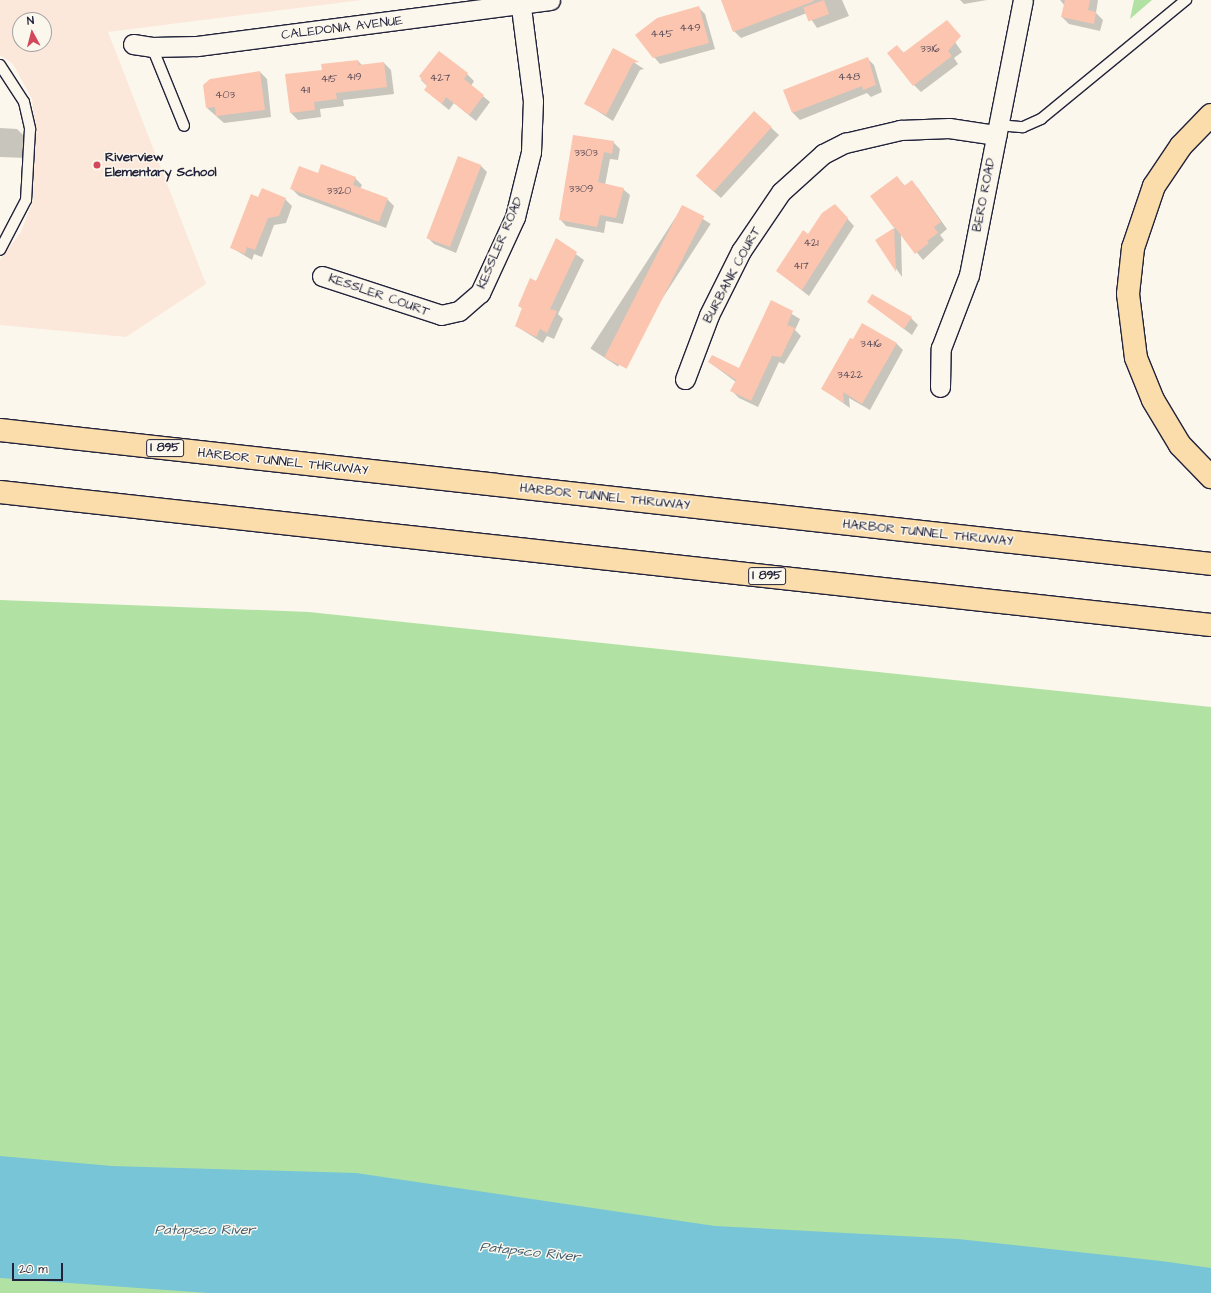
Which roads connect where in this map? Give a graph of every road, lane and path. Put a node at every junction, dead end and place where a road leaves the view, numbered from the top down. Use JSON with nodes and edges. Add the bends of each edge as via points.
{"nodes":[{"id":1,"x":550,"y":0,"type":"edge"},
{"id":2,"x":1023,"y":0,"type":"edge"},
{"id":3,"x":1186,"y":0,"type":"edge"},
{"id":4,"x":520,"y":2,"type":"edge"},
{"id":5,"x":133,"y":44,"type":"dead end"},
{"id":6,"x":152,"y":47,"type":"junction"},
{"id":7,"x":0,"y":65,"type":"edge"},
{"id":8,"x":1211,"y":115,"type":"edge"},
{"id":9,"x":184,"y":126,"type":"dead end"},
{"id":10,"x":997,"y":130,"type":"junction"},
{"id":11,"x":0,"y":250,"type":"edge"},
{"id":12,"x":322,"y":276,"type":"dead end"},
{"id":13,"x":460,"y":311,"type":"joint"},
{"id":14,"x":685,"y":379,"type":"dead end"},
{"id":15,"x":940,"y":387,"type":"dead end"},
{"id":16,"x":0,"y":430,"type":"edge"},
{"id":17,"x":1211,"y":477,"type":"edge"},
{"id":18,"x":0,"y":492,"type":"edge"},
{"id":19,"x":1211,"y":564,"type":"edge"},
{"id":20,"x":1211,"y":625,"type":"edge"}],
"edges":[{"from":1,"to":4,"type":"street","name":"CALEDONIA AVENUE"},
{"from":2,"to":10,"type":"street","name":"BERO ROAD"},
{"from":3,"to":10,"type":"lane","via":[[1041,119],[1023,127]]},
{"from":4,"to":6,"type":"street","name":"CALEDONIA AVENUE","via":[[197,46]]},
{"from":4,"to":13,"type":"street","name":"KESSLER ROAD","via":[[533,101],[528,172],[514,217],[480,293]]},
{"from":5,"to":6,"type":"street","name":"CALEDONIA AVENUE"},
{"from":6,"to":9,"type":"lane"},
{"from":7,"to":11,"type":"lane","via":[[24,102],[30,129],[26,200]]},
{"from":8,"to":17,"type":"highway","via":[[1181,146],[1154,186],[1133,248],[1128,294],[1134,351],[1153,400],[1180,445]]},
{"from":10,"to":14,"type":"street","name":"BURBANK COURT","via":[[900,130],[845,143],[823,154],[781,192],[741,251],[709,315]]},
{"from":10,"to":15,"type":"street","name":"BERO ROAD","via":[[969,275],[941,348]]},
{"from":12,"to":13,"type":"street","name":"KESSLER COURT","via":[[430,313]]},
{"from":16,"to":19,"type":"highway","name":"HARBOR TUNNEL THRUWAY","number":"I 895"},
{"from":18,"to":20,"type":"highway","number":"I 895"}]}
